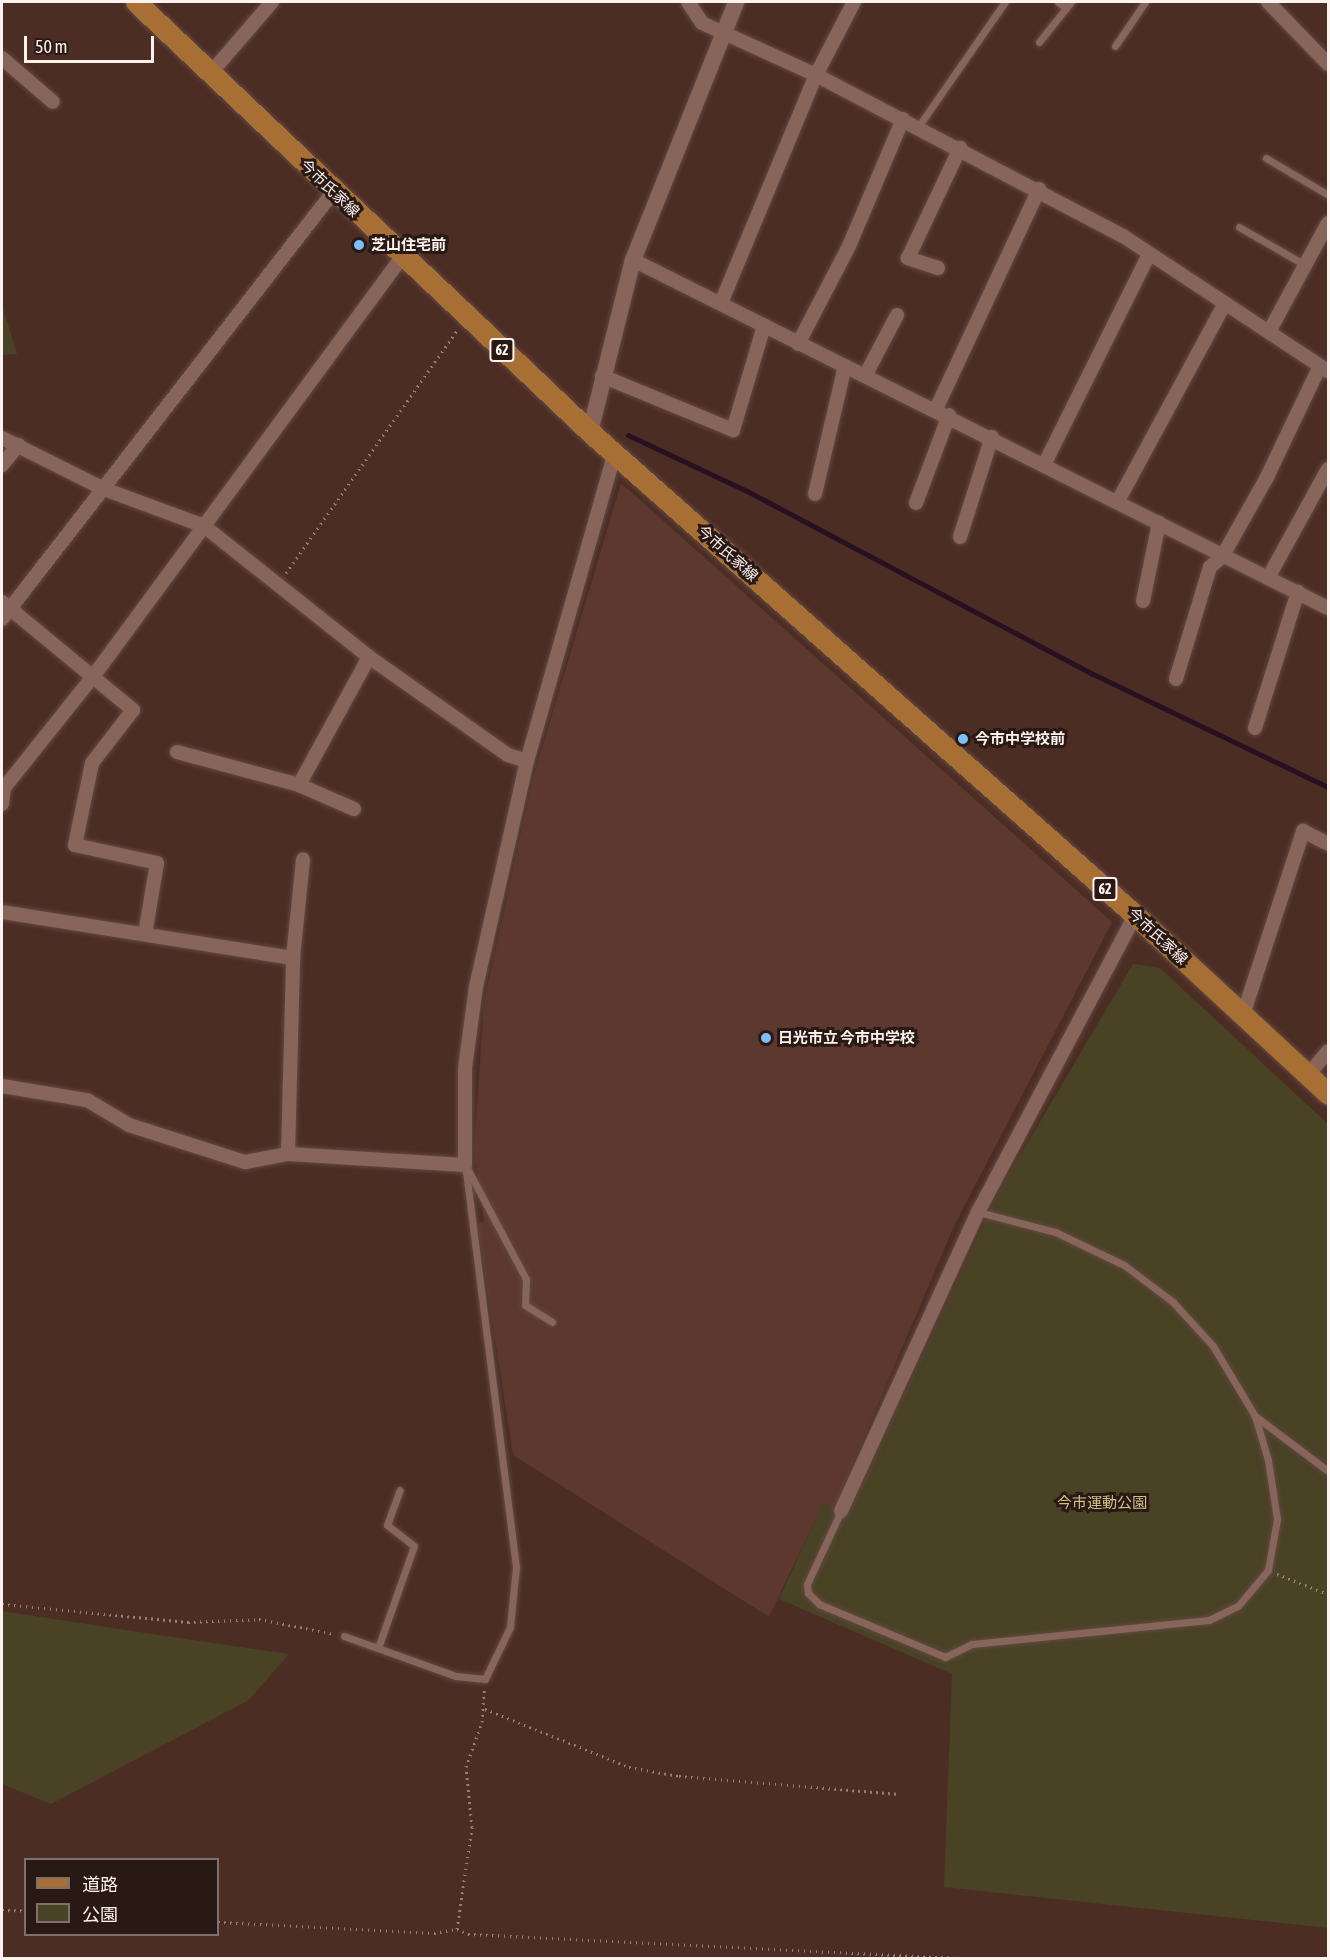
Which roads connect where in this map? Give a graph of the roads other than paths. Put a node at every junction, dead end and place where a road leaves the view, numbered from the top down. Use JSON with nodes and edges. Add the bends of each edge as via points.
{"nodes":[{"id":1,"x":136,"y":2,"type":"edge"},
{"id":2,"x":272,"y":2,"type":"edge"},
{"id":3,"x":688,"y":2,"type":"edge"},
{"id":4,"x":736,"y":2,"type":"edge"},
{"id":5,"x":855,"y":2,"type":"edge"},
{"id":6,"x":1005,"y":2,"type":"edge"},
{"id":7,"x":1058,"y":2,"type":"edge"},
{"id":8,"x":1145,"y":2,"type":"edge"},
{"id":9,"x":1268,"y":2,"type":"edge"},
{"id":10,"x":1068,"y":5,"type":"edge"},
{"id":11,"x":723,"y":32,"type":"junction"},
{"id":12,"x":1039,"y":42,"type":"dead end"},
{"id":13,"x":1114,"y":46,"type":"dead end"},
{"id":14,"x":2,"y":58,"type":"edge"},
{"id":15,"x":1329,"y":64,"type":"edge"},
{"id":16,"x":210,"y":74,"type":"junction"},
{"id":17,"x":816,"y":75,"type":"junction"},
{"id":18,"x":53,"y":102,"type":"dead end"},
{"id":19,"x":903,"y":119,"type":"junction"},
{"id":20,"x":918,"y":127,"type":"junction"},
{"id":21,"x":960,"y":148,"type":"junction"},
{"id":22,"x":1266,"y":158,"type":"dead end"},
{"id":23,"x":1039,"y":189,"type":"junction"},
{"id":24,"x":334,"y":191,"type":"junction"},
{"id":25,"x":1329,"y":195,"type":"edge"},
{"id":26,"x":1329,"y":223,"type":"edge"},
{"id":27,"x":1239,"y":227,"type":"dead end"},
{"id":28,"x":1149,"y":254,"type":"junction"},
{"id":29,"x":402,"y":257,"type":"junction"},
{"id":30,"x":633,"y":260,"type":"junction"},
{"id":31,"x":1305,"y":265,"type":"junction"},
{"id":32,"x":938,"y":268,"type":"dead end"},
{"id":33,"x":721,"y":303,"type":"junction"},
{"id":34,"x":1225,"y":303,"type":"junction"},
{"id":35,"x":897,"y":315,"type":"dead end"},
{"id":36,"x":764,"y":326,"type":"junction"},
{"id":37,"x":1269,"y":332,"type":"junction"},
{"id":38,"x":798,"y":344,"type":"junction"},
{"id":39,"x":845,"y":366,"type":"junction"},
{"id":40,"x":1324,"y":369,"type":"edge"},
{"id":41,"x":602,"y":376,"type":"junction"},
{"id":42,"x":865,"y":376,"type":"junction"},
{"id":43,"x":936,"y":409,"type":"junction"},
{"id":44,"x":949,"y":415,"type":"junction"},
{"id":45,"x":590,"y":432,"type":"junction"},
{"id":46,"x":992,"y":437,"type":"junction"},
{"id":47,"x":2,"y":438,"type":"edge"},
{"id":48,"x":18,"y":445,"type":"junction"},
{"id":49,"x":615,"y":453,"type":"junction"},
{"id":50,"x":1045,"y":463,"type":"junction"},
{"id":51,"x":2,"y":465,"type":"edge"},
{"id":52,"x":1329,"y":469,"type":"edge"},
{"id":53,"x":104,"y":489,"type":"junction"},
{"id":54,"x":815,"y":494,"type":"dead end"},
{"id":55,"x":1118,"y":501,"type":"junction"},
{"id":56,"x":916,"y":503,"type":"dead end"},
{"id":57,"x":1159,"y":523,"type":"junction"},
{"id":58,"x":204,"y":525,"type":"junction"},
{"id":59,"x":960,"y":537,"type":"dead end"},
{"id":60,"x":1222,"y":557,"type":"junction"},
{"id":61,"x":1268,"y":578,"type":"junction"},
{"id":62,"x":1298,"y":592,"type":"junction"},
{"id":63,"x":1143,"y":601,"type":"dead end"},
{"id":64,"x":1329,"y":608,"type":"edge"},
{"id":65,"x":4,"y":610,"type":"edge"},
{"id":66,"x":369,"y":657,"type":"junction"},
{"id":67,"x":95,"y":674,"type":"junction"},
{"id":68,"x":1176,"y":679,"type":"dead end"},
{"id":69,"x":1255,"y":728,"type":"dead end"},
{"id":70,"x":177,"y":752,"type":"dead end"},
{"id":71,"x":527,"y":761,"type":"junction"},
{"id":72,"x":299,"y":785,"type":"junction"},
{"id":73,"x":2,"y":802,"type":"edge"},
{"id":74,"x":354,"y":809,"type":"dead end"},
{"id":75,"x":1329,"y":844,"type":"edge"},
{"id":76,"x":303,"y":860,"type":"dead end"},
{"id":77,"x":2,"y":912,"type":"edge"},
{"id":78,"x":1135,"y":915,"type":"junction"},
{"id":79,"x":145,"y":934,"type":"junction"},
{"id":80,"x":293,"y":958,"type":"junction"},
{"id":81,"x":1243,"y":1015,"type":"junction"},
{"id":82,"x":1329,"y":1051,"type":"edge"},
{"id":83,"x":1308,"y":1075,"type":"junction"},
{"id":84,"x":2,"y":1086,"type":"edge"},
{"id":85,"x":1329,"y":1094,"type":"edge"},
{"id":86,"x":288,"y":1154,"type":"junction"},
{"id":87,"x":465,"y":1165,"type":"junction"},
{"id":88,"x":978,"y":1212,"type":"junction"},
{"id":89,"x":552,"y":1322,"type":"dead end"},
{"id":90,"x":1255,"y":1416,"type":"junction"},
{"id":91,"x":1329,"y":1471,"type":"edge"},
{"id":92,"x":400,"y":1490,"type":"dead end"},
{"id":93,"x":841,"y":1511,"type":"joint"},
{"id":94,"x":344,"y":1636,"type":"road end"},
{"id":95,"x":378,"y":1648,"type":"junction"}],
"edges":[{"from":1,"to":16,"type":"main road","name":"今市氏家線","number":"62"},
{"from":2,"to":16,"type":"street"},
{"from":3,"to":11,"type":"street","via":[[702,23]]},
{"from":4,"to":11,"type":"street"},
{"from":5,"to":17,"type":"street"},
{"from":6,"to":20,"type":"lane"},
{"from":7,"to":10,"type":"lane"},
{"from":8,"to":13,"type":"lane"},
{"from":9,"to":15,"type":"street"},
{"from":10,"to":12,"type":"lane"},
{"from":11,"to":17,"type":"street"},
{"from":11,"to":30,"type":"street"},
{"from":14,"to":18,"type":"street"},
{"from":16,"to":24,"type":"main road","name":"今市氏家線","number":"62"},
{"from":17,"to":19,"type":"street"},
{"from":17,"to":33,"type":"street"},
{"from":19,"to":20,"type":"street"},
{"from":19,"to":38,"type":"street","via":[[849,246]]},
{"from":20,"to":21,"type":"street"},
{"from":21,"to":23,"type":"street"},
{"from":21,"to":32,"type":"street","via":[[908,258]]},
{"from":22,"to":25,"type":"lane"},
{"from":23,"to":28,"type":"street"},
{"from":23,"to":43,"type":"street"},
{"from":24,"to":29,"type":"main road","name":"今市氏家線","number":"62"},
{"from":24,"to":53,"type":"street"},
{"from":26,"to":31,"type":"street"},
{"from":27,"to":31,"type":"lane"},
{"from":28,"to":34,"type":"street"},
{"from":28,"to":50,"type":"street"},
{"from":29,"to":45,"type":"main road","name":"今市氏家線","number":"62"},
{"from":29,"to":58,"type":"street"},
{"from":30,"to":33,"type":"street"},
{"from":30,"to":41,"type":"street"},
{"from":31,"to":37,"type":"street"},
{"from":33,"to":36,"type":"street"},
{"from":34,"to":37,"type":"street"},
{"from":34,"to":55,"type":"street"},
{"from":35,"to":42,"type":"street"},
{"from":36,"to":38,"type":"street"},
{"from":36,"to":41,"type":"street","via":[[733,430]]},
{"from":37,"to":40,"type":"street"},
{"from":38,"to":39,"type":"street"},
{"from":39,"to":42,"type":"street"},
{"from":39,"to":54,"type":"street"},
{"from":40,"to":60,"type":"street"},
{"from":41,"to":45,"type":"street"},
{"from":42,"to":43,"type":"street"},
{"from":43,"to":44,"type":"street"},
{"from":44,"to":46,"type":"street"},
{"from":44,"to":56,"type":"street"},
{"from":45,"to":49,"type":"main road","name":"今市氏家線","number":"62"},
{"from":46,"to":50,"type":"street"},
{"from":46,"to":59,"type":"street"},
{"from":47,"to":48,"type":"street"},
{"from":48,"to":51,"type":"street"},
{"from":48,"to":53,"type":"street"},
{"from":49,"to":71,"type":"street"},
{"from":49,"to":78,"type":"main road","name":"今市氏家線","number":"62"},
{"from":50,"to":55,"type":"street"},
{"from":52,"to":61,"type":"street"},
{"from":53,"to":58,"type":"street"},
{"from":53,"to":65,"type":"street"},
{"from":55,"to":57,"type":"street"},
{"from":57,"to":60,"type":"street"},
{"from":57,"to":63,"type":"street"},
{"from":58,"to":66,"type":"street"},
{"from":58,"to":67,"type":"street"},
{"from":60,"to":61,"type":"street"},
{"from":60,"to":68,"type":"street","via":[[1210,567]]},
{"from":61,"to":62,"type":"street"},
{"from":62,"to":64,"type":"street"},
{"from":62,"to":69,"type":"street"},
{"from":65,"to":67,"type":"street"},
{"from":66,"to":71,"type":"street","via":[[508,755]]},
{"from":66,"to":72,"type":"street"},
{"from":67,"to":73,"type":"street","via":[[3,788]]},
{"from":67,"to":79,"type":"street","via":[[134,710],[92,763],[75,845],[157,863]]},
{"from":70,"to":72,"type":"street"},
{"from":71,"to":87,"type":"street","via":[[466,1041]]},
{"from":72,"to":74,"type":"street"},
{"from":75,"to":81,"type":"street","via":[[1304,831]]},
{"from":76,"to":80,"type":"street"},
{"from":77,"to":79,"type":"street"},
{"from":78,"to":81,"type":"main road","name":"今市氏家線","number":"62"},
{"from":78,"to":88,"type":"street"},
{"from":79,"to":80,"type":"street"},
{"from":80,"to":86,"type":"street"},
{"from":81,"to":83,"type":"main road","name":"今市氏家線","number":"62"},
{"from":82,"to":83,"type":"street"},
{"from":83,"to":85,"type":"main road","name":"今市氏家線","number":"62"},
{"from":84,"to":86,"type":"street","via":[[87,1100],[129,1125],[235,1160]]},
{"from":86,"to":87,"type":"street"},
{"from":87,"to":89,"type":"lane","via":[[518,1259],[526,1279],[525,1305]]},
{"from":87,"to":95,"type":"lane","via":[[516,1567],[510,1627],[485,1679],[456,1676]]},
{"from":88,"to":90,"type":"lane","via":[[1055,1232],[1151,1283],[1213,1346]]},
{"from":88,"to":93,"type":"street"},
{"from":90,"to":91,"type":"lane"},
{"from":90,"to":93,"type":"lane","via":[[1277,1519],[1268,1570],[1238,1606],[1209,1620],[972,1644],[945,1657],[819,1604],[808,1593],[807,1584]]},
{"from":92,"to":95,"type":"lane","via":[[387,1525],[414,1546]]},
{"from":94,"to":95,"type":"lane"}]}
